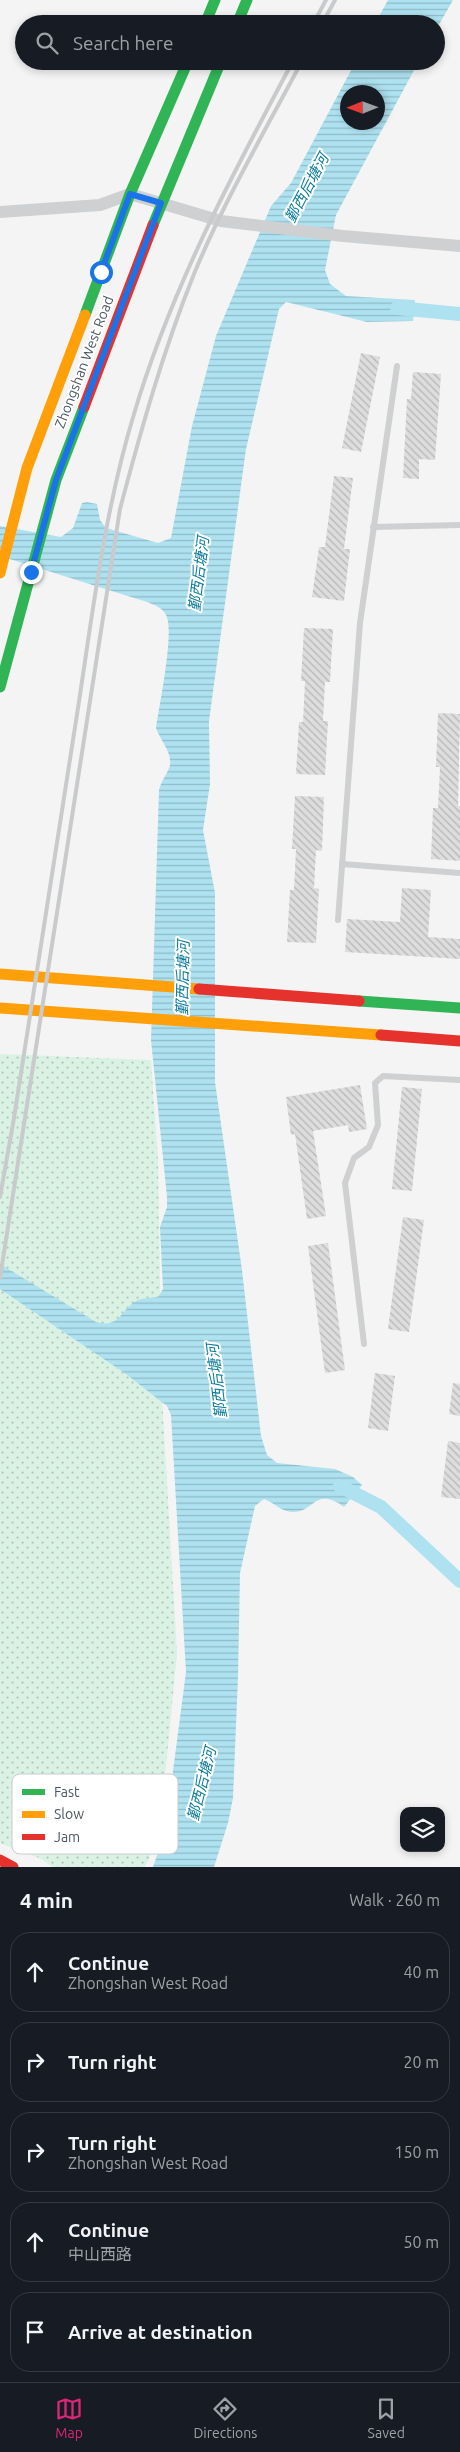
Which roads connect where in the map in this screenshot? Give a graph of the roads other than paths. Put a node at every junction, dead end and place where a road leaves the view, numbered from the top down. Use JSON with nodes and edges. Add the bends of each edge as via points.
{"nodes":[{"id":1,"x":215,"y":0,"type":"edge"},
{"id":2,"x":247,"y":0,"type":"edge"},
{"id":3,"x":209,"y":15,"type":"edge"},
{"id":4,"x":240,"y":15,"type":"edge"},
{"id":5,"x":184,"y":70,"type":"edge"},
{"id":6,"x":217,"y":70,"type":"edge"},
{"id":7,"x":130,"y":194,"type":"junction"},
{"id":8,"x":161,"y":203,"type":"junction"},
{"id":9,"x":0,"y":212,"type":"edge"},
{"id":10,"x":460,"y":246,"type":"edge"},
{"id":11,"x":397,"y":366,"type":"dead end"},
{"id":12,"x":460,"y":525,"type":"edge"},
{"id":13,"x":373,"y":527,"type":"junction"},
{"id":14,"x":0,"y":573,"type":"edge"},
{"id":15,"x":0,"y":687,"type":"edge"},
{"id":16,"x":342,"y":864,"type":"junction"},
{"id":17,"x":460,"y":873,"type":"edge"},
{"id":18,"x":338,"y":920,"type":"dead end"},
{"id":19,"x":0,"y":974,"type":"edge"},
{"id":20,"x":0,"y":1008,"type":"edge"},
{"id":21,"x":460,"y":1008,"type":"edge"},
{"id":22,"x":460,"y":1041,"type":"edge"},
{"id":23,"x":460,"y":1080,"type":"edge"},
{"id":24,"x":364,"y":1344,"type":"dead end"},
{"id":25,"x":0,"y":1860,"type":"edge"},
{"id":26,"x":13,"y":1867,"type":"edge"}],
"edges":[{"from":1,"to":3,"type":"main road"},
{"from":2,"to":4,"type":"main road"},
{"from":5,"to":7,"type":"main road","name":"Zhongshan West Road"},
{"from":6,"to":8,"type":"main road","name":"Zhongshan West Road"},
{"from":7,"to":8,"type":"street"},
{"from":7,"to":9,"type":"street","via":[[100,205]]},
{"from":7,"to":14,"type":"main road","name":"Zhongshan West Road","via":[[27,468]]},
{"from":8,"to":10,"type":"street","via":[[222,221]]},
{"from":8,"to":15,"type":"main road","name":"Zhongshan West Road","via":[[56,480]]},
{"from":11,"to":13,"type":"lane"},
{"from":12,"to":13,"type":"lane"},
{"from":13,"to":16,"type":"lane","via":[[360,623]]},
{"from":16,"to":17,"type":"lane"},
{"from":16,"to":18,"type":"lane"},
{"from":19,"to":21,"type":"main road"},
{"from":20,"to":22,"type":"main road"},
{"from":23,"to":24,"type":"lane","via":[[383,1076],[375,1083],[378,1125],[369,1147],[354,1158],[345,1182]]},
{"from":25,"to":26,"type":"main road"}]}
